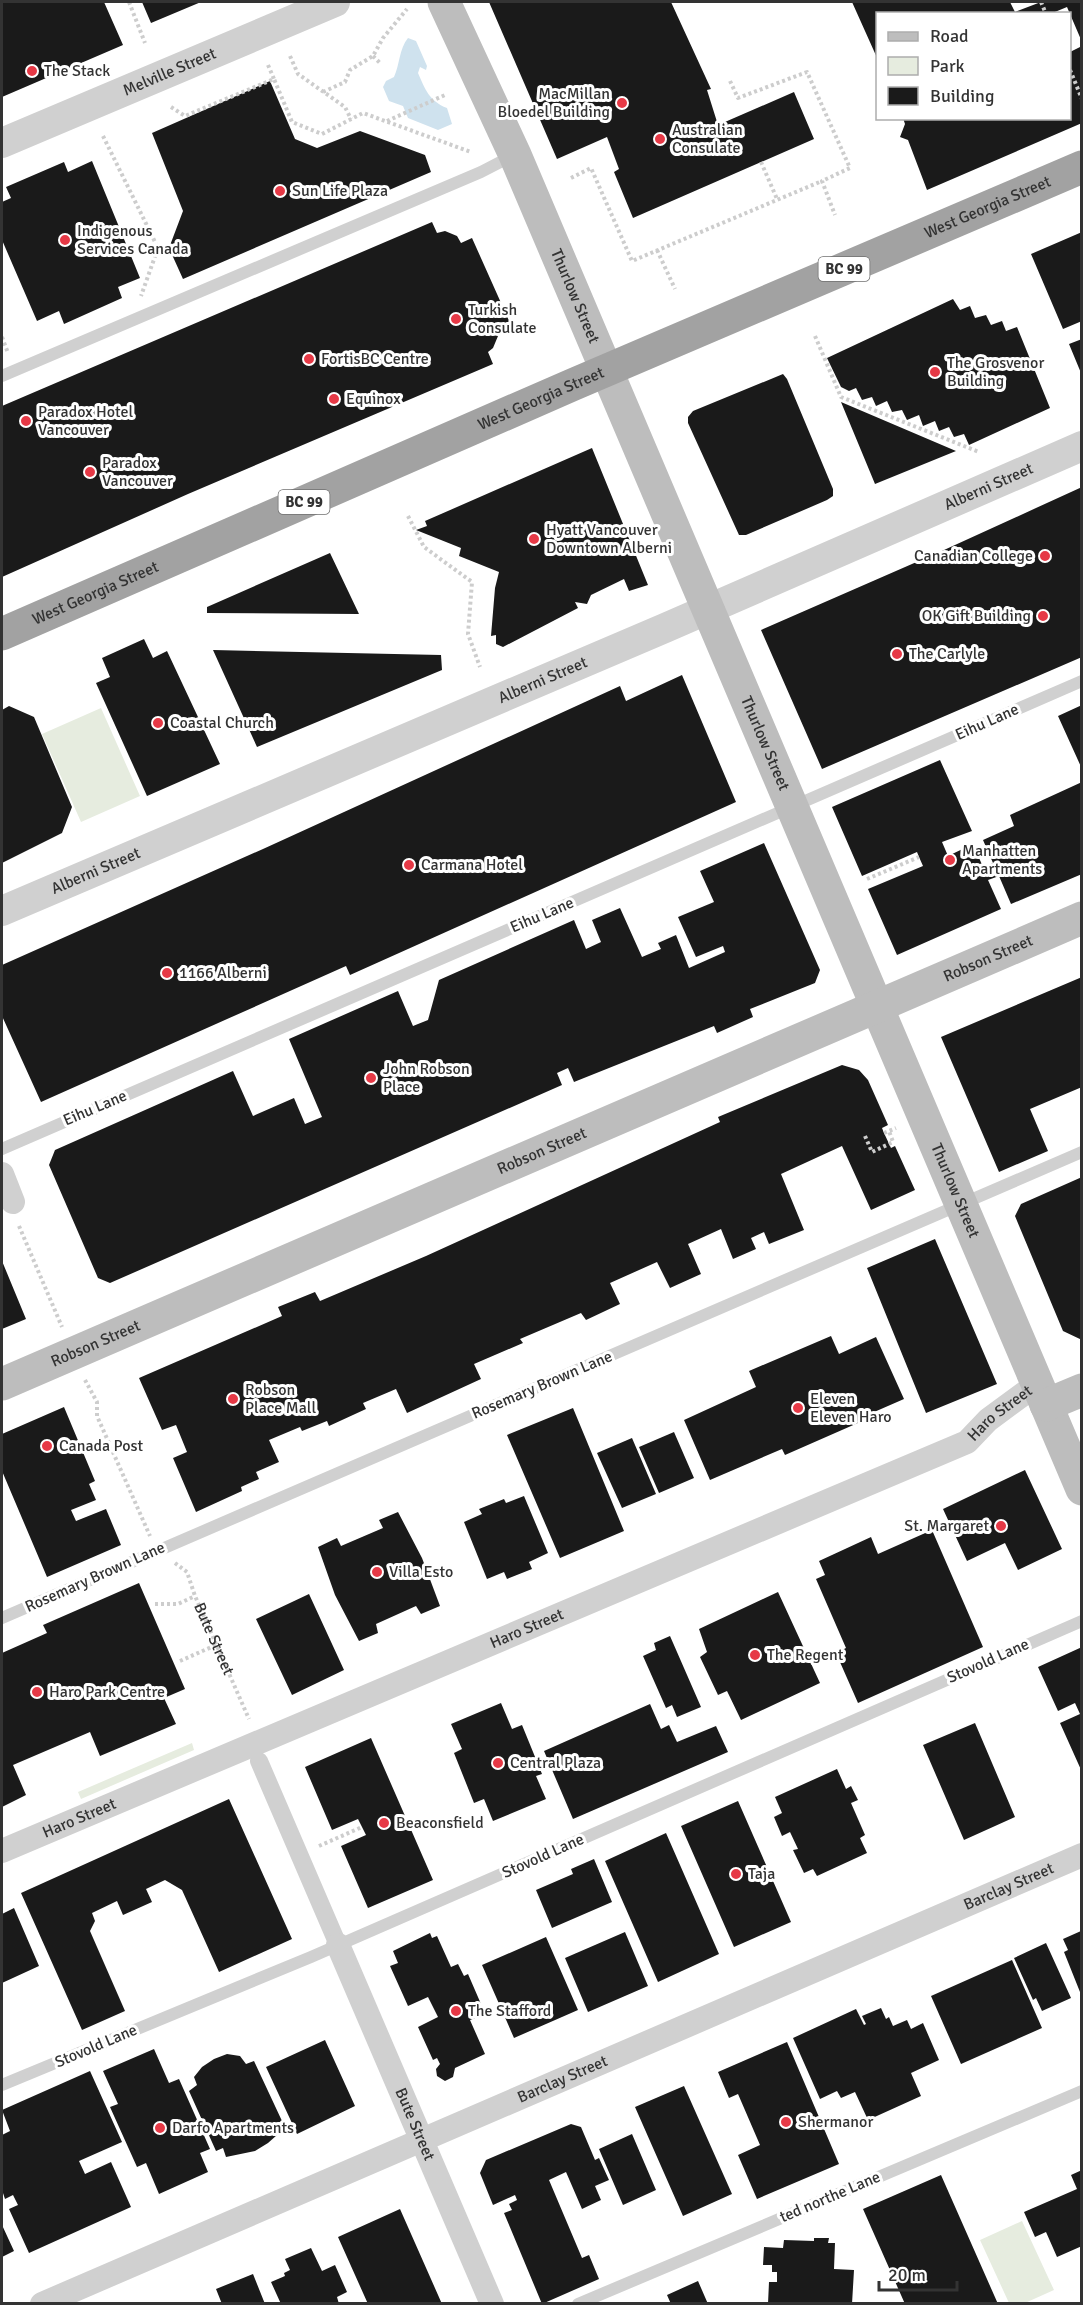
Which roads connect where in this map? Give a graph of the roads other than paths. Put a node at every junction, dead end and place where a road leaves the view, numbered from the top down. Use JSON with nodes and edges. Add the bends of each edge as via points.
{"nodes":[{"id":1,"x":335,"y":2,"type":"edge"},
{"id":2,"x":444,"y":2,"type":"edge"},
{"id":3,"x":2,"y":143,"type":"edge"},
{"id":4,"x":515,"y":155,"type":"junction"},
{"id":5,"x":1082,"y":167,"type":"edge"},
{"id":6,"x":607,"y":371,"type":"junction"},
{"id":7,"x":2,"y":376,"type":"edge"},
{"id":8,"x":1082,"y":446,"type":"edge"},
{"id":9,"x":708,"y":610,"type":"junction"},
{"id":10,"x":2,"y":634,"type":"edge"},
{"id":11,"x":1082,"y":681,"type":"edge"},
{"id":12,"x":790,"y":807,"type":"junction"},
{"id":13,"x":2,"y":911,"type":"edge"},
{"id":14,"x":1082,"y":918,"type":"edge"},
{"id":15,"x":876,"y":1006,"type":"junction"},
{"id":16,"x":2,"y":1149,"type":"edge"},
{"id":17,"x":1082,"y":1152,"type":"edge"},
{"id":18,"x":2,"y":1174,"type":"edge"},
{"id":19,"x":13,"y":1202,"type":"road end"},
{"id":20,"x":962,"y":1204,"type":"junction"},
{"id":21,"x":2,"y":1384,"type":"edge"},
{"id":22,"x":1082,"y":1390,"type":"edge"},
{"id":23,"x":1041,"y":1394,"type":"junction"},
{"id":24,"x":1082,"y":1489,"type":"edge"},
{"id":25,"x":2,"y":1618,"type":"edge"},
{"id":26,"x":1082,"y":1621,"type":"edge"},
{"id":27,"x":259,"y":1761,"type":"dead end"},
{"id":28,"x":2,"y":1851,"type":"edge"},
{"id":29,"x":1082,"y":1855,"type":"edge"},
{"id":30,"x":337,"y":1942,"type":"junction"},
{"id":31,"x":2,"y":2085,"type":"edge"},
{"id":32,"x":1082,"y":2091,"type":"edge"},
{"id":33,"x":422,"y":2139,"type":"junction"},
{"id":34,"x":42,"y":2304,"type":"edge"},
{"id":35,"x":492,"y":2304,"type":"edge"},
{"id":36,"x":578,"y":2304,"type":"edge"}],
"edges":[{"from":1,"to":3,"type":"street","name":"Melville Street"},
{"from":2,"to":4,"type":"main road","name":"Thurlow Street"},
{"from":4,"to":6,"type":"main road","name":"Thurlow Street"},
{"from":4,"to":7,"type":"lane"},
{"from":5,"to":6,"type":"highway","name":"West Georgia Street","number":"BC 99"},
{"from":6,"to":9,"type":"main road","name":"Thurlow Street"},
{"from":6,"to":10,"type":"highway","name":"West Georgia Street","number":"BC 99"},
{"from":8,"to":9,"type":"street","name":"Alberni Street"},
{"from":9,"to":12,"type":"main road","name":"Thurlow Street"},
{"from":9,"to":13,"type":"street","name":"Alberni Street"},
{"from":11,"to":12,"type":"lane","name":"Eihu Lane"},
{"from":12,"to":15,"type":"main road","name":"Thurlow Street"},
{"from":12,"to":16,"type":"lane","name":"Eihu Lane"},
{"from":14,"to":15,"type":"main road","name":"Robson Street"},
{"from":15,"to":20,"type":"main road","name":"Thurlow Street"},
{"from":15,"to":21,"type":"main road","name":"Robson Street"},
{"from":17,"to":20,"type":"lane","name":"Rosemary Brown Lane"},
{"from":18,"to":19,"type":"street"},
{"from":20,"to":23,"type":"main road","name":"Thurlow Street"},
{"from":20,"to":25,"type":"lane","name":"Rosemary Brown Lane"},
{"from":22,"to":23,"type":"main road","name":"Haro Street"},
{"from":23,"to":24,"type":"main road","name":"Thurlow Street"},
{"from":23,"to":28,"type":"street","name":"Haro Street","via":[[988,1420],[967,1442]]},
{"from":26,"to":30,"type":"lane","name":"Stovold Lane"},
{"from":27,"to":30,"type":"street","name":"Bute Street"},
{"from":29,"to":33,"type":"street","name":"Barclay Street"},
{"from":30,"to":31,"type":"lane","name":"Stovold Lane"},
{"from":30,"to":33,"type":"street","name":"Bute Street"},
{"from":32,"to":36,"type":"lane","name":"ted northe Lane"},
{"from":33,"to":34,"type":"street","name":"Barclay Street"},
{"from":33,"to":35,"type":"street","name":"Bute Street"}]}
